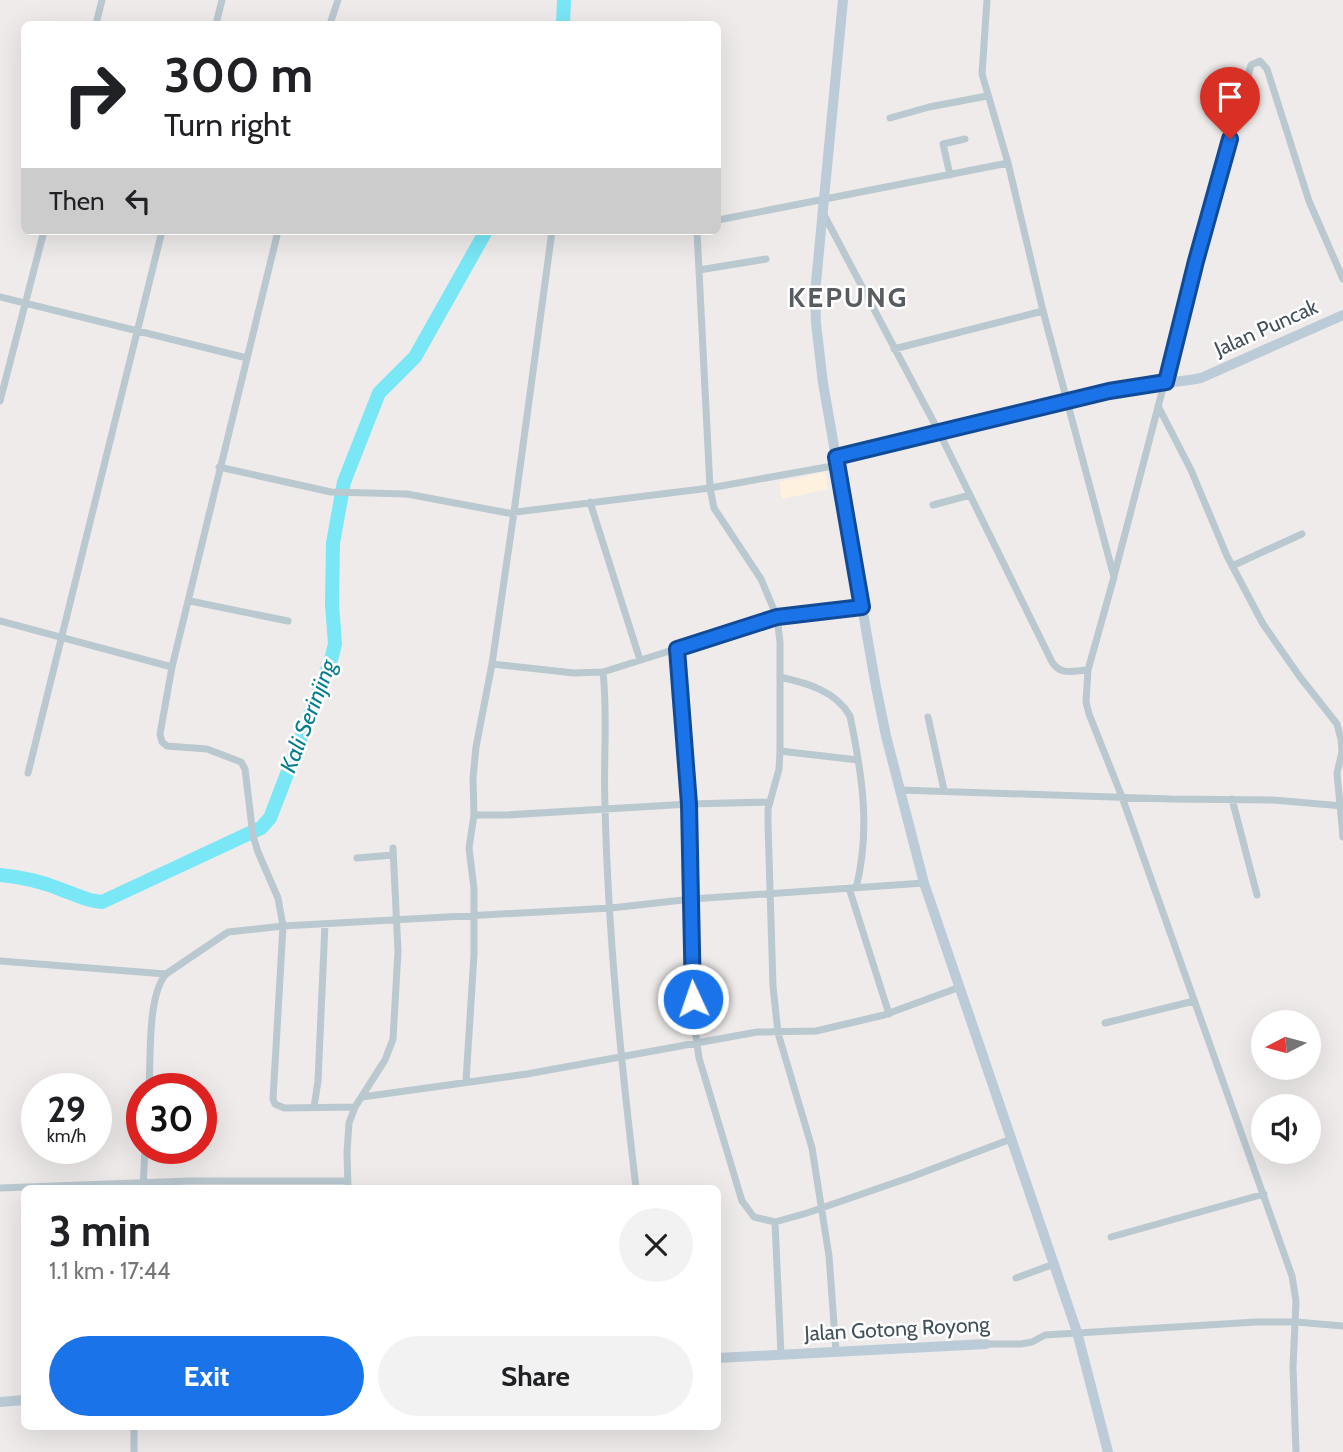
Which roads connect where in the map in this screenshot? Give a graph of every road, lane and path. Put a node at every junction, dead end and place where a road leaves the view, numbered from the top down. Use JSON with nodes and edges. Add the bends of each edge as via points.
{"nodes":[{"id":1,"x":102,"y":0,"type":"edge"},
{"id":2,"x":222,"y":0,"type":"edge"},
{"id":3,"x":338,"y":0,"type":"edge"},
{"id":4,"x":843,"y":0,"type":"edge"},
{"id":5,"x":987,"y":0,"type":"edge"},
{"id":6,"x":97,"y":21,"type":"edge"},
{"id":7,"x":217,"y":21,"type":"edge"},
{"id":8,"x":331,"y":21,"type":"edge"},
{"id":9,"x":987,"y":96,"type":"junction"},
{"id":10,"x":890,"y":118,"type":"dead end"},
{"id":11,"x":965,"y":139,"type":"dead end"},
{"id":12,"x":1008,"y":163,"type":"junction"},
{"id":13,"x":950,"y":175,"type":"junction"},
{"id":14,"x":823,"y":206,"type":"junction"},
{"id":15,"x":721,"y":220,"type":"edge"},
{"id":16,"x":43,"y":235,"type":"edge"},
{"id":17,"x":161,"y":235,"type":"edge"},
{"id":18,"x":277,"y":235,"type":"edge"},
{"id":19,"x":551,"y":235,"type":"edge"},
{"id":20,"x":698,"y":235,"type":"edge"},
{"id":21,"x":766,"y":259,"type":"dead end"},
{"id":22,"x":704,"y":270,"type":"junction"},
{"id":23,"x":1343,"y":279,"type":"edge"},
{"id":24,"x":0,"y":297,"type":"edge"},
{"id":25,"x":25,"y":303,"type":"junction"},
{"id":26,"x":1043,"y":312,"type":"junction"},
{"id":27,"x":1343,"y":315,"type":"edge"},
{"id":28,"x":135,"y":332,"type":"junction"},
{"id":29,"x":894,"y":349,"type":"junction"},
{"id":30,"x":247,"y":358,"type":"junction"},
{"id":31,"x":1166,"y":382,"type":"junction"},
{"id":32,"x":0,"y":401,"type":"edge"},
{"id":33,"x":1068,"y":401,"type":"junction"},
{"id":34,"x":1157,"y":406,"type":"junction"},
{"id":35,"x":939,"y":432,"type":"junction"},
{"id":36,"x":837,"y":461,"type":"junction"},
{"id":37,"x":219,"y":467,"type":"junction"},
{"id":38,"x":716,"y":487,"type":"junction"},
{"id":39,"x":970,"y":495,"type":"junction"},
{"id":40,"x":590,"y":502,"type":"junction"},
{"id":41,"x":933,"y":505,"type":"dead end"},
{"id":42,"x":508,"y":512,"type":"junction"},
{"id":43,"x":1302,"y":534,"type":"dead end"},
{"id":44,"x":1232,"y":566,"type":"junction"},
{"id":45,"x":1114,"y":577,"type":"junction"},
{"id":46,"x":190,"y":601,"type":"junction"},
{"id":47,"x":862,"y":607,"type":"junction"},
{"id":48,"x":777,"y":617,"type":"junction"},
{"id":49,"x":0,"y":621,"type":"edge"},
{"id":50,"x":288,"y":621,"type":"dead end"},
{"id":51,"x":62,"y":636,"type":"junction"},
{"id":52,"x":677,"y":649,"type":"junction"},
{"id":53,"x":639,"y":660,"type":"junction"},
{"id":54,"x":492,"y":664,"type":"junction"},
{"id":55,"x":172,"y":667,"type":"junction"},
{"id":56,"x":1088,"y":670,"type":"junction"},
{"id":57,"x":603,"y":672,"type":"junction"},
{"id":58,"x":780,"y":677,"type":"junction"},
{"id":59,"x":928,"y":717,"type":"dead end"},
{"id":60,"x":780,"y":751,"type":"junction"},
{"id":61,"x":858,"y":760,"type":"junction"},
{"id":62,"x":28,"y":773,"type":"dead end"},
{"id":63,"x":900,"y":790,"type":"junction"},
{"id":64,"x":944,"y":790,"type":"junction"},
{"id":65,"x":1122,"y":796,"type":"junction"},
{"id":66,"x":1232,"y":799,"type":"junction"},
{"id":67,"x":769,"y":802,"type":"junction"},
{"id":68,"x":689,"y":804,"type":"junction"},
{"id":69,"x":1341,"y":806,"type":"edge"},
{"id":70,"x":605,"y":808,"type":"junction"},
{"id":71,"x":474,"y":815,"type":"junction"},
{"id":72,"x":1343,"y":836,"type":"edge"},
{"id":73,"x":357,"y":858,"type":"dead end"},
{"id":74,"x":925,"y":883,"type":"junction"},
{"id":75,"x":853,"y":888,"type":"junction"},
{"id":76,"x":769,"y":894,"type":"junction"},
{"id":77,"x":1257,"y":895,"type":"dead end"},
{"id":78,"x":692,"y":900,"type":"junction"},
{"id":79,"x":611,"y":908,"type":"junction"},
{"id":80,"x":475,"y":915,"type":"junction"},
{"id":81,"x":396,"y":919,"type":"junction"},
{"id":82,"x":325,"y":924,"type":"junction"},
{"id":83,"x":283,"y":926,"type":"junction"},
{"id":84,"x":0,"y":961,"type":"edge"},
{"id":85,"x":166,"y":974,"type":"junction"},
{"id":86,"x":960,"y":987,"type":"junction"},
{"id":87,"x":1194,"y":1001,"type":"junction"},
{"id":88,"x":889,"y":1014,"type":"junction"},
{"id":89,"x":1105,"y":1023,"type":"dead end"},
{"id":90,"x":778,"y":1033,"type":"junction"},
{"id":91,"x":697,"y":1043,"type":"junction"},
{"id":92,"x":620,"y":1056,"type":"junction"},
{"id":93,"x":150,"y":1073,"type":"edge"},
{"id":94,"x":466,"y":1081,"type":"junction"},
{"id":95,"x":362,"y":1097,"type":"junction"},
{"id":96,"x":314,"y":1107,"type":"junction"},
{"id":97,"x":355,"y":1107,"type":"junction"},
{"id":98,"x":1011,"y":1139,"type":"junction"},
{"id":99,"x":144,"y":1164,"type":"edge"},
{"id":100,"x":143,"y":1185,"type":"edge"},
{"id":101,"x":348,"y":1185,"type":"edge"},
{"id":102,"x":636,"y":1185,"type":"edge"},
{"id":103,"x":0,"y":1188,"type":"edge"},
{"id":104,"x":21,"y":1188,"type":"edge"},
{"id":105,"x":1264,"y":1194,"type":"junction"},
{"id":106,"x":822,"y":1208,"type":"junction"},
{"id":107,"x":775,"y":1222,"type":"junction"},
{"id":108,"x":1111,"y":1237,"type":"dead end"},
{"id":109,"x":1054,"y":1265,"type":"junction"},
{"id":110,"x":1016,"y":1278,"type":"dead end"},
{"id":111,"x":1296,"y":1322,"type":"junction"},
{"id":112,"x":1343,"y":1326,"type":"edge"},
{"id":113,"x":1077,"y":1332,"type":"junction"},
{"id":114,"x":991,"y":1343,"type":"joint"},
{"id":115,"x":836,"y":1351,"type":"junction"},
{"id":116,"x":781,"y":1354,"type":"junction"},
{"id":117,"x":721,"y":1358,"type":"edge"},
{"id":118,"x":21,"y":1400,"type":"edge"},
{"id":119,"x":0,"y":1402,"type":"edge"},
{"id":120,"x":134,"y":1430,"type":"edge"},
{"id":121,"x":134,"y":1452,"type":"edge"},
{"id":122,"x":1108,"y":1452,"type":"edge"},
{"id":123,"x":1296,"y":1452,"type":"edge"}],
"edges":[{"from":1,"to":6,"type":"street"},
{"from":2,"to":7,"type":"street"},
{"from":3,"to":8,"type":"street"},
{"from":4,"to":14,"type":"main road"},
{"from":5,"to":9,"type":"street","via":[[982,57]]},
{"from":9,"to":10,"type":"street"},
{"from":9,"to":12,"type":"street"},
{"from":11,"to":13,"type":"street","via":[[943,144]]},
{"from":12,"to":13,"type":"street"},
{"from":12,"to":26,"type":"street"},
{"from":13,"to":14,"type":"street"},
{"from":14,"to":15,"type":"street"},
{"from":14,"to":29,"type":"street"},
{"from":14,"to":36,"type":"main road","via":[[816,323]]},
{"from":16,"to":25,"type":"street"},
{"from":17,"to":28,"type":"street"},
{"from":18,"to":30,"type":"street"},
{"from":19,"to":42,"type":"street"},
{"from":20,"to":22,"type":"street"},
{"from":21,"to":22,"type":"street"},
{"from":22,"to":38,"type":"street"},
{"from":23,"to":31,"type":"street","via":[[1309,201],[1267,69],[1256,62],[1251,65]]},
{"from":24,"to":25,"type":"street"},
{"from":25,"to":28,"type":"street"},
{"from":25,"to":32,"type":"street"},
{"from":26,"to":29,"type":"street"},
{"from":26,"to":33,"type":"street"},
{"from":27,"to":31,"type":"main road","name":"Jalan Puncak","via":[[1214,373]]},
{"from":28,"to":30,"type":"street"},
{"from":28,"to":51,"type":"street"},
{"from":29,"to":35,"type":"street"},
{"from":30,"to":37,"type":"street"},
{"from":31,"to":33,"type":"main road","name":"Jalan Puncak"},
{"from":31,"to":34,"type":"street"},
{"from":33,"to":35,"type":"main road","name":"Jalan Puncak"},
{"from":33,"to":45,"type":"street"},
{"from":34,"to":44,"type":"street","via":[[1191,470]]},
{"from":34,"to":45,"type":"street"},
{"from":35,"to":36,"type":"main road","name":"Jalan Puncak"},
{"from":35,"to":39,"type":"street"},
{"from":36,"to":38,"type":"street"},
{"from":36,"to":47,"type":"main road"},
{"from":37,"to":42,"type":"street","via":[[331,492],[407,494]]},
{"from":37,"to":46,"type":"street"},
{"from":38,"to":40,"type":"street"},
{"from":38,"to":48,"type":"street","via":[[714,508],[761,579]]},
{"from":39,"to":41,"type":"street"},
{"from":39,"to":56,"type":"street","via":[[1056,669],[1063,673]]},
{"from":40,"to":42,"type":"street"},
{"from":40,"to":53,"type":"street"},
{"from":42,"to":54,"type":"street"},
{"from":43,"to":44,"type":"street"},
{"from":44,"to":69,"type":"street","via":[[1264,624],[1337,724],[1342,752],[1337,773]]},
{"from":45,"to":56,"type":"street"},
{"from":46,"to":50,"type":"street"},
{"from":46,"to":55,"type":"street"},
{"from":47,"to":48,"type":"street"},
{"from":47,"to":63,"type":"main road"},
{"from":48,"to":52,"type":"street"},
{"from":48,"to":58,"type":"street"},
{"from":49,"to":51,"type":"street"},
{"from":51,"to":55,"type":"street"},
{"from":51,"to":62,"type":"street"},
{"from":52,"to":53,"type":"street"},
{"from":52,"to":68,"type":"street"},
{"from":53,"to":57,"type":"street"},
{"from":54,"to":57,"type":"street"},
{"from":54,"to":71,"type":"street","via":[[476,747]]},
{"from":55,"to":83,"type":"street","via":[[162,742],[207,749],[242,762],[253,836],[278,898]]},
{"from":56,"to":65,"type":"street","via":[[1089,714]]},
{"from":57,"to":70,"type":"street"},
{"from":58,"to":60,"type":"street"},
{"from":58,"to":61,"type":"street","via":[[832,695],[844,705]]},
{"from":59,"to":64,"type":"street"},
{"from":60,"to":61,"type":"street"},
{"from":60,"to":67,"type":"street"},
{"from":61,"to":75,"type":"street","via":[[865,841]]},
{"from":63,"to":64,"type":"street"},
{"from":63,"to":74,"type":"main road"},
{"from":64,"to":65,"type":"street"},
{"from":65,"to":66,"type":"street"},
{"from":65,"to":87,"type":"street"},
{"from":66,"to":69,"type":"street"},
{"from":66,"to":77,"type":"street"},
{"from":67,"to":68,"type":"street"},
{"from":67,"to":76,"type":"street"},
{"from":68,"to":70,"type":"street"},
{"from":68,"to":78,"type":"street"},
{"from":69,"to":72,"type":"street"},
{"from":70,"to":71,"type":"street"},
{"from":70,"to":79,"type":"street"},
{"from":71,"to":80,"type":"street","via":[[469,848]]},
{"from":73,"to":81,"type":"street","via":[[393,851]]},
{"from":74,"to":75,"type":"street"},
{"from":74,"to":86,"type":"main road"},
{"from":75,"to":76,"type":"street"},
{"from":75,"to":88,"type":"street"},
{"from":76,"to":78,"type":"street"},
{"from":76,"to":90,"type":"street"},
{"from":78,"to":79,"type":"street"},
{"from":78,"to":91,"type":"street","via":[[691,979]]},
{"from":79,"to":80,"type":"street"},
{"from":79,"to":92,"type":"street"},
{"from":80,"to":81,"type":"street"},
{"from":80,"to":94,"type":"street"},
{"from":81,"to":82,"type":"street"},
{"from":81,"to":95,"type":"street","via":[[393,1040]]},
{"from":82,"to":83,"type":"street"},
{"from":82,"to":96,"type":"street"},
{"from":83,"to":85,"type":"street","via":[[228,932]]},
{"from":83,"to":96,"type":"street","via":[[273,1099],[278,1107]]},
{"from":84,"to":85,"type":"street"},
{"from":85,"to":93,"type":"street","via":[[155,995]]},
{"from":86,"to":88,"type":"street"},
{"from":86,"to":98,"type":"main road"},
{"from":87,"to":89,"type":"street"},
{"from":87,"to":105,"type":"street"},
{"from":88,"to":90,"type":"street","via":[[816,1031]]},
{"from":90,"to":91,"type":"street","via":[[757,1032]]},
{"from":90,"to":106,"type":"street","via":[[812,1148]]},
{"from":91,"to":92,"type":"street"},
{"from":91,"to":107,"type":"street","via":[[742,1201],[754,1217]]},
{"from":92,"to":94,"type":"street"},
{"from":92,"to":102,"type":"street"},
{"from":94,"to":95,"type":"street"},
{"from":95,"to":97,"type":"street"},
{"from":96,"to":97,"type":"street"},
{"from":97,"to":101,"type":"street","via":[[347,1136]]},
{"from":98,"to":106,"type":"street"},
{"from":98,"to":109,"type":"main road"},
{"from":99,"to":100,"type":"street"},
{"from":100,"to":101,"type":"street"},
{"from":103,"to":104,"type":"street"},
{"from":105,"to":108,"type":"street"},
{"from":105,"to":111,"type":"street","via":[[1292,1276]]},
{"from":106,"to":107,"type":"street"},
{"from":106,"to":115,"type":"street"},
{"from":107,"to":116,"type":"street"},
{"from":109,"to":110,"type":"street"},
{"from":109,"to":113,"type":"main road"},
{"from":111,"to":112,"type":"street","name":"Jalan Gotong Royong"},
{"from":111,"to":113,"type":"street","name":"Jalan Gotong Royong"},
{"from":111,"to":123,"type":"street"},
{"from":113,"to":114,"type":"street","name":"Jalan Gotong Royong","via":[[1045,1335],[1021,1344]]},
{"from":113,"to":122,"type":"main road"},
{"from":114,"to":115,"type":"main road","name":"Jalan Gotong Royong"},
{"from":115,"to":116,"type":"main road","name":"Jalan Gotong Royong"},
{"from":116,"to":117,"type":"main road","name":"Jalan Gotong Royong"},
{"from":118,"to":119,"type":"main road"},
{"from":120,"to":121,"type":"street"}]}
